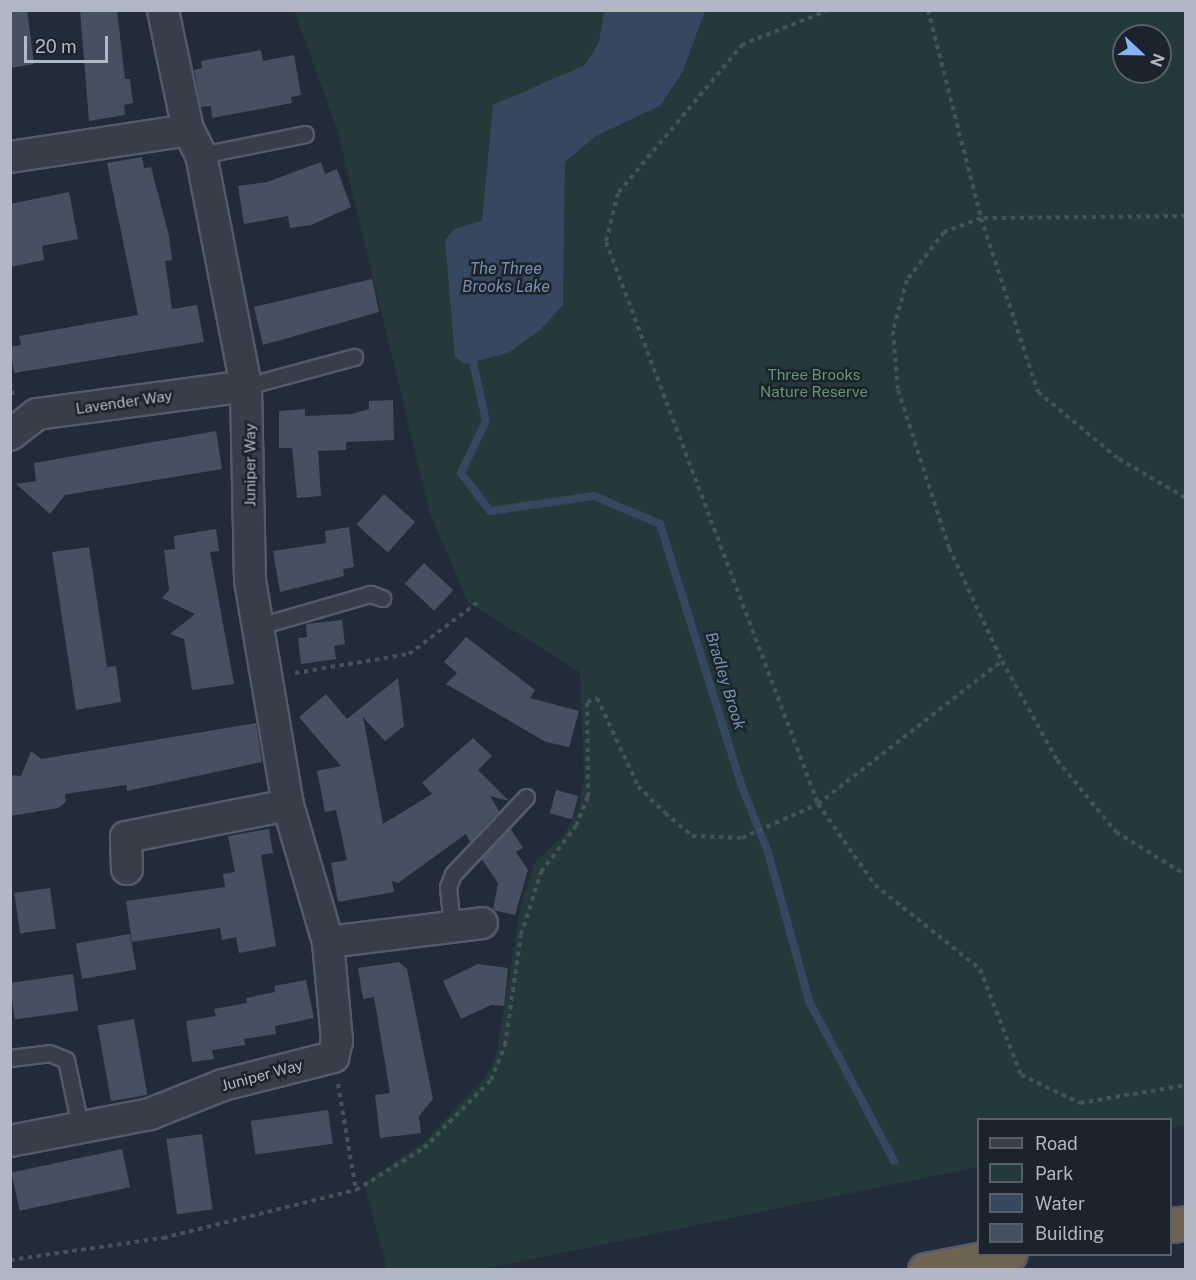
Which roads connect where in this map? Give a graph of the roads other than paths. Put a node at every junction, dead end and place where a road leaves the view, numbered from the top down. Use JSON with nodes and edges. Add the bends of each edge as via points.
{"nodes":[{"id":1,"x":163,"y":10,"type":"edge"},
{"id":2,"x":305,"y":134,"type":"dead end"},
{"id":3,"x":194,"y":142,"type":"junction"},
{"id":4,"x":10,"y":157,"type":"edge"},
{"id":5,"x":354,"y":357,"type":"dead end"},
{"id":6,"x":246,"y":386,"type":"junction"},
{"id":7,"x":10,"y":435,"type":"edge"},
{"id":8,"x":382,"y":598,"type":"dead end"},
{"id":9,"x":259,"y":626,"type":"junction"},
{"id":10,"x":526,"y":797,"type":"dead end"},
{"id":11,"x":288,"y":805,"type":"junction"},
{"id":12,"x":127,"y":869,"type":"dead end"},
{"id":13,"x":482,"y":923,"type":"dead end"},
{"id":14,"x":452,"y":927,"type":"junction"},
{"id":15,"x":328,"y":942,"type":"junction"},
{"id":16,"x":10,"y":1058,"type":"edge"},
{"id":17,"x":81,"y":1130,"type":"junction"},
{"id":18,"x":10,"y":1141,"type":"edge"},
{"id":19,"x":998,"y":1256,"type":"edge"},
{"id":20,"x":926,"y":1269,"type":"edge"}],
"edges":[{"from":1,"to":3,"type":"street","name":"Juniper Way"},
{"from":2,"to":3,"type":"lane"},
{"from":3,"to":4,"type":"street"},
{"from":3,"to":6,"type":"street","name":"Juniper Way"},
{"from":5,"to":6,"type":"lane"},
{"from":6,"to":7,"type":"street","name":"Lavender Way","via":[[37,414]]},
{"from":6,"to":9,"type":"street","name":"Juniper Way","via":[[250,580]]},
{"from":8,"to":9,"type":"lane","via":[[370,594]]},
{"from":9,"to":11,"type":"street","name":"Juniper Way"},
{"from":10,"to":14,"type":"lane","via":[[453,874],[448,887]]},
{"from":11,"to":12,"type":"street","via":[[126,837]]},
{"from":11,"to":15,"type":"street","name":"Juniper Way"},
{"from":13,"to":14,"type":"street"},
{"from":14,"to":15,"type":"street"},
{"from":15,"to":17,"type":"street","name":"Juniper Way","via":[[337,1041],[333,1057]]},
{"from":16,"to":17,"type":"lane","via":[[49,1053],[66,1060]]},
{"from":17,"to":18,"type":"street","name":"Juniper Way"},
{"from":19,"to":20,"type":"highway"}]}
